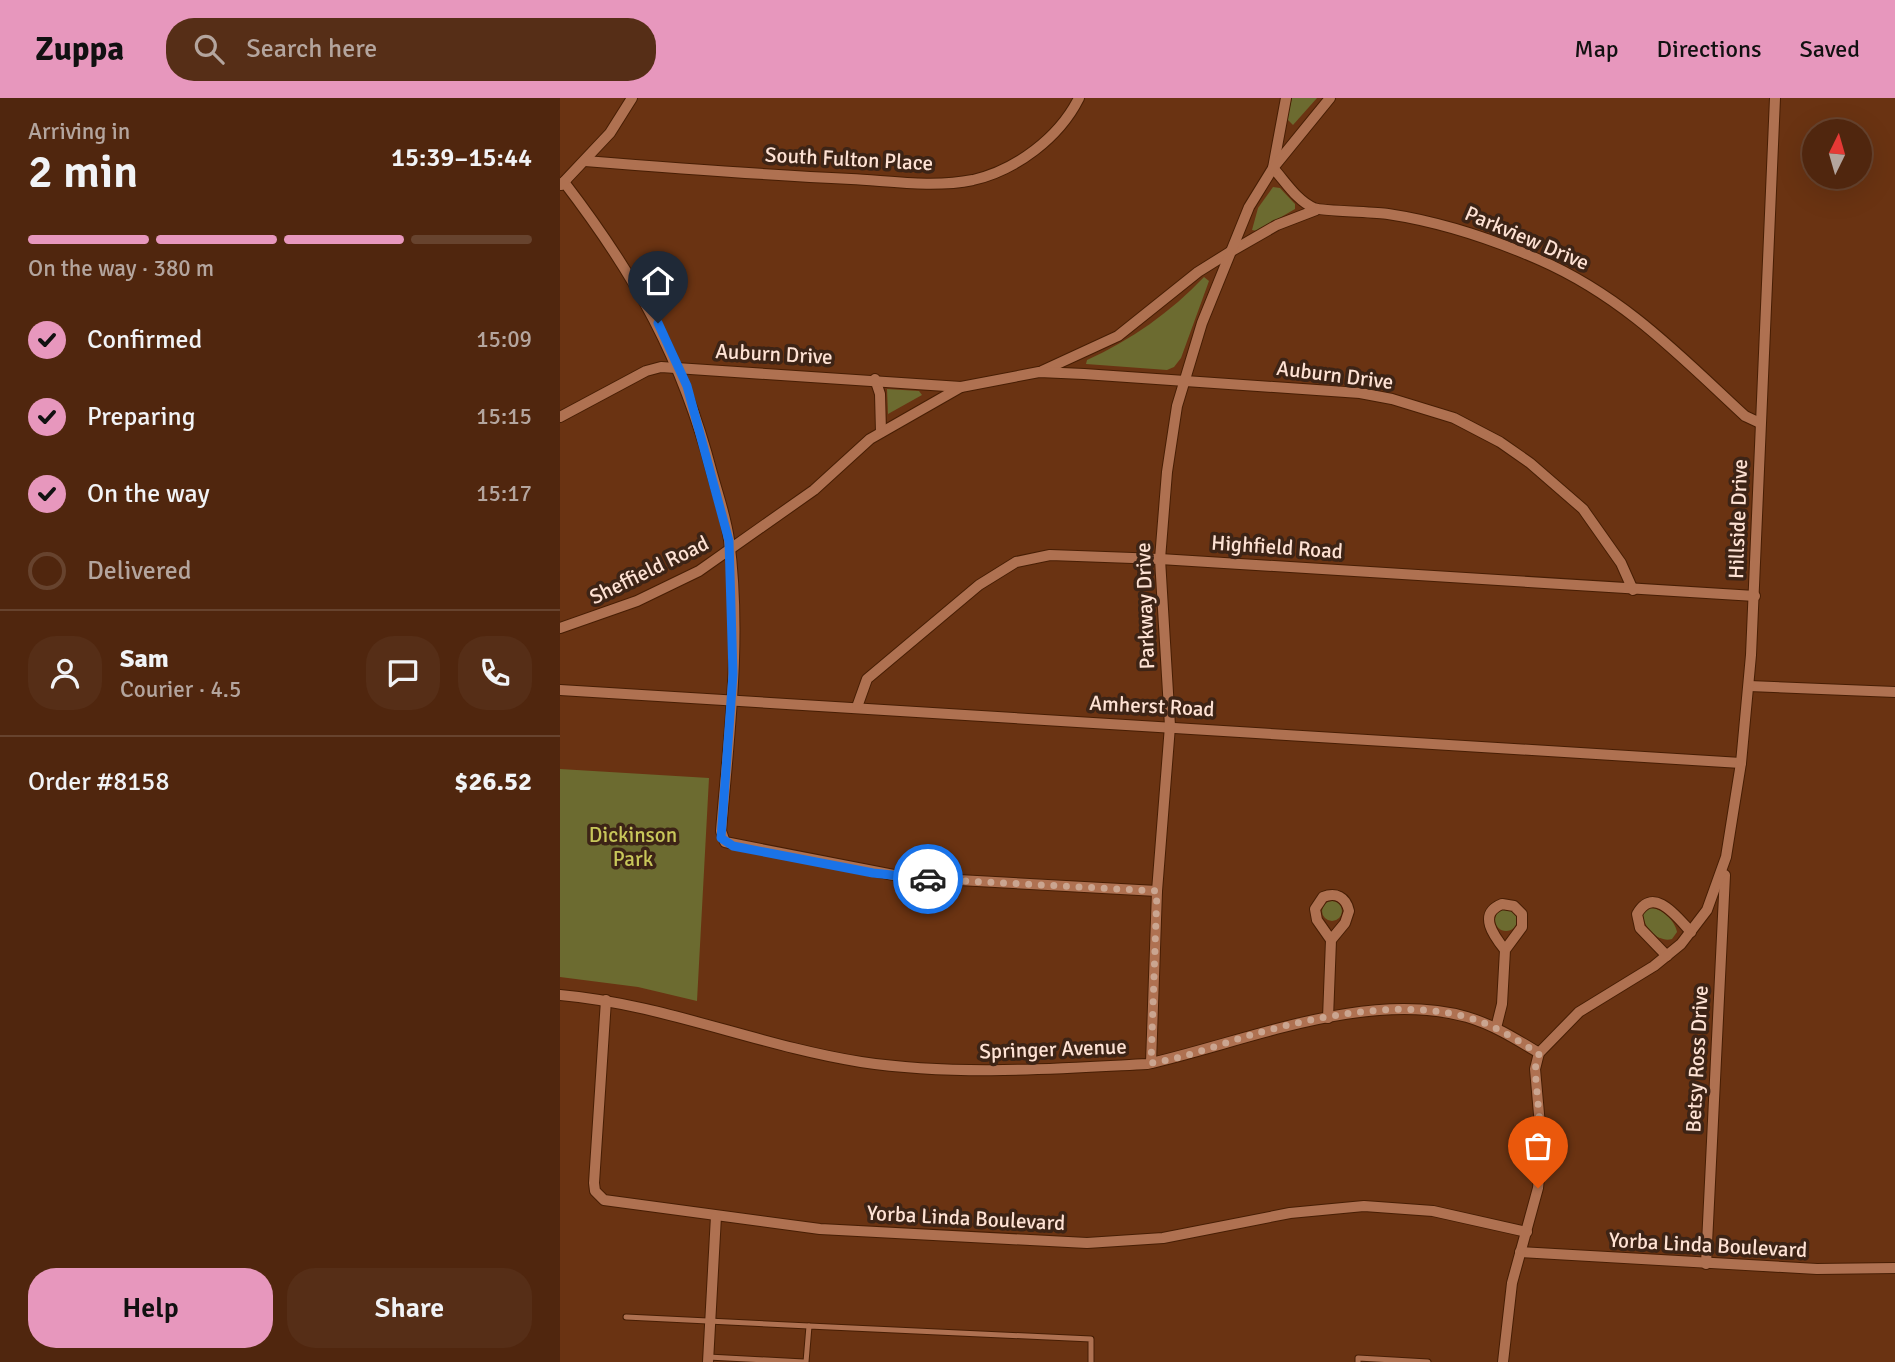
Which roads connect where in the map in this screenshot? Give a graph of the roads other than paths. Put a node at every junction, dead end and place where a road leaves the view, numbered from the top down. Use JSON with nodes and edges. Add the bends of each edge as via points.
{"nodes":[{"id":1,"x":632,"y":98,"type":"edge"},
{"id":2,"x":1079,"y":98,"type":"edge"},
{"id":3,"x":1286,"y":98,"type":"edge"},
{"id":4,"x":1330,"y":98,"type":"edge"},
{"id":5,"x":1775,"y":98,"type":"edge"},
{"id":6,"x":585,"y":161,"type":"junction"},
{"id":7,"x":1273,"y":167,"type":"junction"},
{"id":8,"x":562,"y":184,"type":"edge"},
{"id":9,"x":1316,"y":210,"type":"junction"},
{"id":10,"x":1230,"y":251,"type":"junction"},
{"id":11,"x":678,"y":367,"type":"junction"},
{"id":12,"x":1039,"y":372,"type":"junction"},
{"id":13,"x":875,"y":379,"type":"junction"},
{"id":14,"x":1184,"y":380,"type":"junction"},
{"id":15,"x":961,"y":387,"type":"junction"},
{"id":16,"x":560,"y":417,"type":"edge"},
{"id":17,"x":1760,"y":423,"type":"junction"},
{"id":18,"x":881,"y":432,"type":"junction"},
{"id":19,"x":730,"y":551,"type":"junction"},
{"id":20,"x":1160,"y":559,"type":"junction"},
{"id":21,"x":1633,"y":590,"type":"junction"},
{"id":22,"x":1755,"y":596,"type":"junction"},
{"id":23,"x":560,"y":628,"type":"edge"},
{"id":24,"x":1749,"y":686,"type":"junction"},
{"id":25,"x":560,"y":690,"type":"edge"},
{"id":26,"x":1895,"y":692,"type":"edge"},
{"id":27,"x":731,"y":699,"type":"junction"},
{"id":28,"x":857,"y":707,"type":"junction"},
{"id":29,"x":1170,"y":726,"type":"junction"},
{"id":30,"x":1741,"y":763,"type":"junction"},
{"id":31,"x":1726,"y":857,"type":"junction"},
{"id":32,"x":1157,"y":891,"type":"junction"},
{"id":33,"x":1692,"y":932,"type":"junction"},
{"id":34,"x":1331,"y":940,"type":"dead end"},
{"id":35,"x":1505,"y":950,"type":"dead end"},
{"id":36,"x":1667,"y":956,"type":"junction"},
{"id":37,"x":560,"y":995,"type":"edge"},
{"id":38,"x":606,"y":1000,"type":"junction"},
{"id":39,"x":1328,"y":1018,"type":"junction"},
{"id":40,"x":1496,"y":1028,"type":"junction"},
{"id":41,"x":1539,"y":1054,"type":"junction"},
{"id":42,"x":1151,"y":1063,"type":"junction"},
{"id":43,"x":716,"y":1216,"type":"junction"},
{"id":44,"x":1527,"y":1232,"type":"junction"},
{"id":45,"x":1520,"y":1252,"type":"junction"},
{"id":46,"x":1706,"y":1264,"type":"junction"},
{"id":47,"x":1895,"y":1268,"type":"edge"},
{"id":48,"x":626,"y":1317,"type":"dead end"},
{"id":49,"x":710,"y":1321,"type":"junction"},
{"id":50,"x":809,"y":1326,"type":"junction"},
{"id":51,"x":708,"y":1360,"type":"edge"},
{"id":52,"x":805,"y":1362,"type":"edge"},
{"id":53,"x":1091,"y":1362,"type":"edge"},
{"id":54,"x":1358,"y":1362,"type":"edge"},
{"id":55,"x":1428,"y":1362,"type":"edge"},
{"id":56,"x":1503,"y":1362,"type":"edge"}],
"edges":[{"from":1,"to":6,"type":"street"},
{"from":2,"to":6,"type":"street","name":"South Fulton Place","via":[[1058,129],[1025,157],[988,175],[958,182]]},
{"from":3,"to":7,"type":"street","name":"Parkway Drive"},
{"from":4,"to":7,"type":"street","name":"Parkway Drive"},
{"from":5,"to":17,"type":"street","name":"Hillside Drive"},
{"from":6,"to":8,"type":"street"},
{"from":7,"to":9,"type":"street"},
{"from":7,"to":10,"type":"street","name":"Parkway Drive"},
{"from":8,"to":11,"type":"street","via":[[639,289]]},
{"from":9,"to":10,"type":"street","name":"Parkview Drive"},
{"from":9,"to":17,"type":"street","name":"Parkview Drive","via":[[1364,211],[1441,223],[1541,260],[1614,300],[1645,323],[1745,416]]},
{"from":10,"to":12,"type":"street","name":"Auburn Drive","via":[[1118,336]]},
{"from":10,"to":14,"type":"street","name":"Parkway Drive"},
{"from":11,"to":13,"type":"street","name":"Auburn Drive"},
{"from":11,"to":16,"type":"street","name":"Auburn Drive","via":[[646,370]]},
{"from":11,"to":19,"type":"street","via":[[703,439]]},
{"from":12,"to":14,"type":"street","name":"Auburn Drive"},
{"from":12,"to":15,"type":"street","name":"Auburn Drive"},
{"from":13,"to":15,"type":"street","name":"Auburn Drive"},
{"from":13,"to":18,"type":"street"},
{"from":14,"to":20,"type":"street","name":"Parkway Drive","via":[[1167,472]]},
{"from":14,"to":21,"type":"street","name":"Auburn Drive","via":[[1360,393],[1454,418],[1500,442],[1583,509]]},
{"from":15,"to":18,"type":"street","name":"Sheffield Road"},
{"from":17,"to":22,"type":"street","name":"Hillside Drive"},
{"from":18,"to":19,"type":"street","name":"Sheffield Road","via":[[814,490]]},
{"from":19,"to":23,"type":"street","name":"Sheffield Road","via":[[637,601]]},
{"from":19,"to":27,"type":"street"},
{"from":20,"to":21,"type":"street","name":"Highfield Road"},
{"from":20,"to":28,"type":"street","name":"Highfield Road","via":[[1051,555],[1003,568],[873,673]]},
{"from":20,"to":29,"type":"street","name":"Parkway Drive"},
{"from":21,"to":22,"type":"street","name":"Highfield Road"},
{"from":22,"to":24,"type":"street","name":"Hillside Drive"},
{"from":24,"to":26,"type":"street"},
{"from":24,"to":30,"type":"street","name":"Hillside Drive"},
{"from":25,"to":27,"type":"street","name":"Amherst Road"},
{"from":27,"to":28,"type":"street","name":"Amherst Road"},
{"from":27,"to":32,"type":"street","via":[[721,831],[725,842],[904,877]]},
{"from":28,"to":29,"type":"street","name":"Amherst Road"},
{"from":29,"to":30,"type":"street","name":"Amherst Road"},
{"from":29,"to":32,"type":"street","name":"Parkway Drive"},
{"from":30,"to":31,"type":"street","name":"Hillside Drive"},
{"from":31,"to":33,"type":"street","name":"Hillside Drive","via":[[1707,910]]},
{"from":31,"to":46,"type":"street","name":"Betsy Ross Drive"},
{"from":32,"to":42,"type":"street","name":"Parkway Drive"},
{"from":33,"to":36,"type":"street","name":"Hillside Drive"},
{"from":33,"to":36,"type":"street","via":[[1663,904],[1642,907],[1637,914],[1640,928]]},
{"from":34,"to":39,"type":"street"},
{"from":35,"to":40,"type":"street"},
{"from":36,"to":41,"type":"street","name":"Hillside Drive","via":[[1579,1012]]},
{"from":37,"to":38,"type":"street","name":"Springer Avenue"},
{"from":38,"to":42,"type":"street","name":"Springer Avenue","via":[[859,1062],[943,1071]]},
{"from":38,"to":43,"type":"street","name":"Yorba Linda Boulevard","via":[[595,1191],[613,1202]]},
{"from":39,"to":40,"type":"street","name":"Springer Avenue","via":[[1430,1012],[1466,1017]]},
{"from":39,"to":42,"type":"street","name":"Springer Avenue"},
{"from":40,"to":41,"type":"street","name":"Springer Avenue"},
{"from":41,"to":44,"type":"street","via":[[1535,1069],[1542,1148]]},
{"from":43,"to":44,"type":"street","name":"Yorba Linda Boulevard","via":[[820,1229],[1087,1243],[1163,1238],[1290,1213],[1363,1206],[1433,1211]]},
{"from":43,"to":49,"type":"street"},
{"from":44,"to":45,"type":"street"},
{"from":45,"to":46,"type":"street","name":"Yorba Linda Boulevard"},
{"from":45,"to":56,"type":"street","via":[[1509,1299]]},
{"from":46,"to":47,"type":"street","name":"Yorba Linda Boulevard"},
{"from":48,"to":49,"type":"lane"},
{"from":49,"to":50,"type":"lane"},
{"from":49,"to":51,"type":"street"},
{"from":50,"to":52,"type":"lane"},
{"from":50,"to":53,"type":"lane","via":[[1091,1339]]},
{"from":51,"to":52,"type":"lane"},
{"from":54,"to":55,"type":"lane","via":[[1359,1358]]}]}
